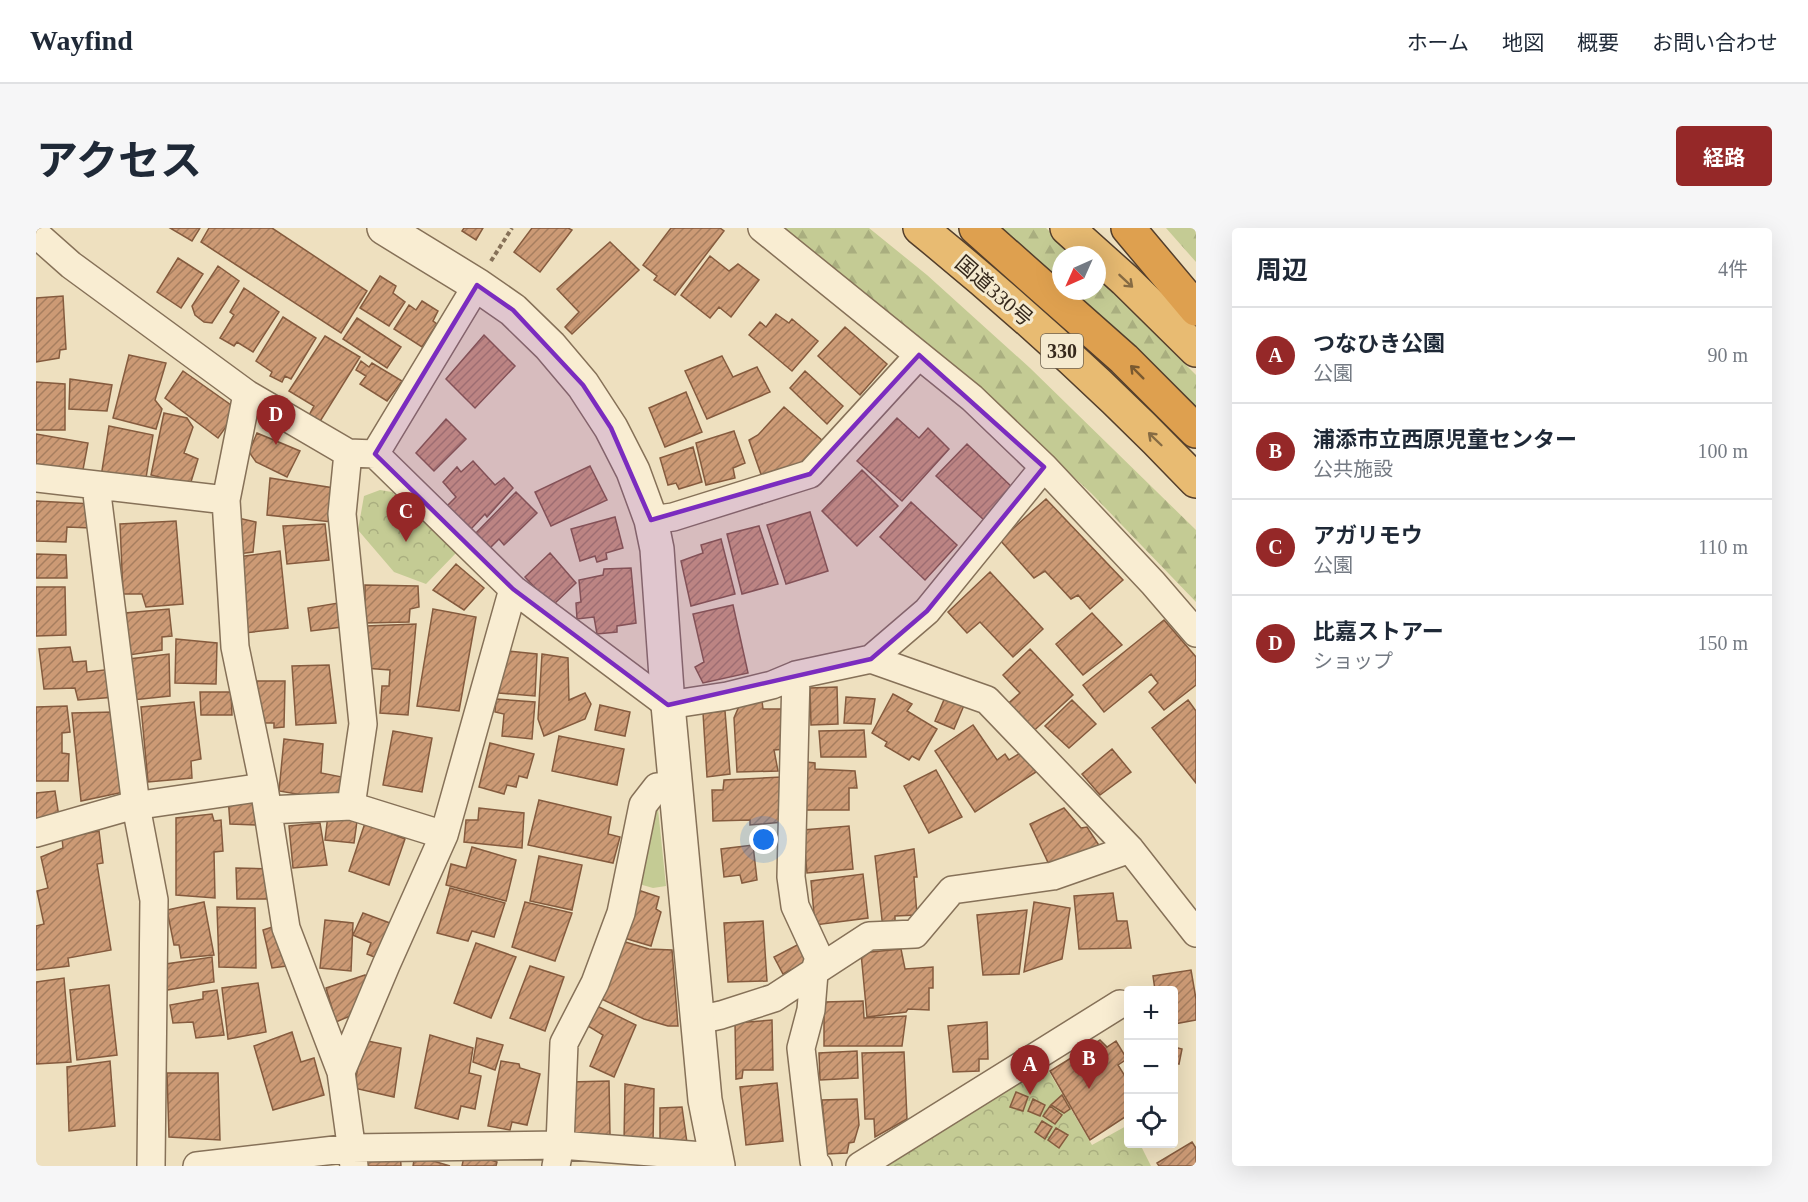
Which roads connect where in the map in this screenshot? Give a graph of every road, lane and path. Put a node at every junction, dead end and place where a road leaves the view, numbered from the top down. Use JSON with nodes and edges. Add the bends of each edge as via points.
{"nodes":[{"id":1,"x":384,"y":228,"type":"edge"},
{"id":2,"x":512,"y":228,"type":"edge"},
{"id":3,"x":762,"y":228,"type":"edge"},
{"id":4,"x":920,"y":228,"type":"edge"},
{"id":5,"x":976,"y":228,"type":"edge"},
{"id":6,"x":1067,"y":228,"type":"edge"},
{"id":7,"x":1128,"y":228,"type":"edge"},
{"id":8,"x":36,"y":234,"type":"edge"},
{"id":9,"x":477,"y":285,"type":"junction"},
{"id":10,"x":1196,"y":309,"type":"edge"},
{"id":11,"x":1196,"y":350,"type":"edge"},
{"id":12,"x":919,"y":355,"type":"junction"},
{"id":13,"x":246,"y":394,"type":"junction"},
{"id":14,"x":1195,"y":429,"type":"edge"},
{"id":15,"x":348,"y":453,"type":"junction"},
{"id":16,"x":375,"y":454,"type":"junction"},
{"id":17,"x":1044,"y":467,"type":"junction"},
{"id":18,"x":36,"y":478,"type":"edge"},
{"id":19,"x":1196,"y":481,"type":"edge"},
{"id":20,"x":96,"y":486,"type":"junction"},
{"id":21,"x":226,"y":500,"type":"junction"},
{"id":22,"x":651,"y":520,"type":"junction"},
{"id":23,"x":513,"y":589,"type":"junction"},
{"id":24,"x":1196,"y":633,"type":"edge"},
{"id":25,"x":871,"y":659,"type":"junction"},
{"id":26,"x":795,"y":675,"type":"junction"},
{"id":27,"x":668,"y":705,"type":"junction"},
{"id":28,"x":675,"y":786,"type":"junction"},
{"id":29,"x":266,"y":799,"type":"junction"},
{"id":30,"x":136,"y":806,"type":"junction"},
{"id":31,"x":351,"y":806,"type":"junction"},
{"id":32,"x":36,"y":833,"type":"edge"},
{"id":33,"x":444,"y":835,"type":"junction"},
{"id":34,"x":1130,"y":849,"type":"junction"},
{"id":35,"x":1196,"y":933,"type":"edge"},
{"id":36,"x":814,"y":973,"type":"junction"},
{"id":37,"x":1120,"y":1004,"type":"dead end"},
{"id":38,"x":698,"y":1020,"type":"junction"},
{"id":39,"x":341,"y":1072,"type":"junction"},
{"id":40,"x":558,"y":1155,"type":"edge"},
{"id":41,"x":353,"y":1157,"type":"edge"},
{"id":42,"x":717,"y":1162,"type":"edge"},
{"id":43,"x":151,"y":1166,"type":"edge"},
{"id":44,"x":197,"y":1166,"type":"edge"},
{"id":45,"x":818,"y":1166,"type":"edge"},
{"id":46,"x":860,"y":1166,"type":"edge"}],
"edges":[{"from":1,"to":9,"type":"street"},
{"from":2,"to":9,"type":"path"},
{"from":3,"to":12,"type":"street"},
{"from":19,"to":4,"type":"highway","name":"国道330号","number":"330","one_way":true,"via":[[1046,336]]},
{"from":14,"to":5,"type":"highway","one_way":true,"via":[[1125,359]]},
{"from":6,"to":11,"type":"highway","one_way":true},
{"from":7,"to":10,"type":"highway"},
{"from":8,"to":13,"type":"street","via":[[71,266]]},
{"from":9,"to":16,"type":"street"},
{"from":9,"to":22,"type":"street","via":[[513,310],[583,385],[633,471]]},
{"from":12,"to":17,"type":"street","via":[[972,398]]},
{"from":12,"to":22,"type":"street","via":[[810,474],[673,517]]},
{"from":13,"to":15,"type":"street"},
{"from":13,"to":21,"type":"street"},
{"from":15,"to":16,"type":"street"},
{"from":15,"to":31,"type":"street","via":[[342,514],[363,724]]},
{"from":16,"to":23,"type":"street"},
{"from":17,"to":24,"type":"street"},
{"from":17,"to":25,"type":"street","via":[[927,611]]},
{"from":18,"to":20,"type":"street"},
{"from":20,"to":21,"type":"street"},
{"from":20,"to":30,"type":"street"},
{"from":21,"to":29,"type":"street","via":[[235,647]]},
{"from":22,"to":27,"type":"street","via":[[657,549]]},
{"from":23,"to":27,"type":"street"},
{"from":23,"to":33,"type":"street"},
{"from":25,"to":26,"type":"street"},
{"from":25,"to":34,"type":"street","via":[[987,700]]},
{"from":26,"to":27,"type":"street","via":[[727,696]]},
{"from":26,"to":36,"type":"street","via":[[790,876],[795,906],[819,958]]},
{"from":27,"to":28,"type":"street"},
{"from":28,"to":38,"type":"street"},
{"from":28,"to":40,"type":"street","via":[[657,787],[644,804],[621,913],[595,983],[564,1043]]},
{"from":29,"to":30,"type":"street"},
{"from":29,"to":31,"type":"street"},
{"from":29,"to":39,"type":"street","via":[[286,928]]},
{"from":30,"to":32,"type":"street"},
{"from":30,"to":43,"type":"street","via":[[154,900]]},
{"from":31,"to":33,"type":"street"},
{"from":33,"to":39,"type":"street"},
{"from":34,"to":35,"type":"street"},
{"from":34,"to":36,"type":"street","via":[[1053,876],[952,890],[915,934],[869,936]]},
{"from":36,"to":38,"type":"street","via":[[774,998]]},
{"from":36,"to":45,"type":"street","via":[[811,1010],[801,1048],[813,1161]]},
{"from":37,"to":46,"type":"street"},
{"from":38,"to":42,"type":"street","via":[[705,1100]]},
{"from":39,"to":41,"type":"street"},
{"from":40,"to":41,"type":"street"},
{"from":40,"to":42,"type":"street"},
{"from":41,"to":44,"type":"street"}]}
